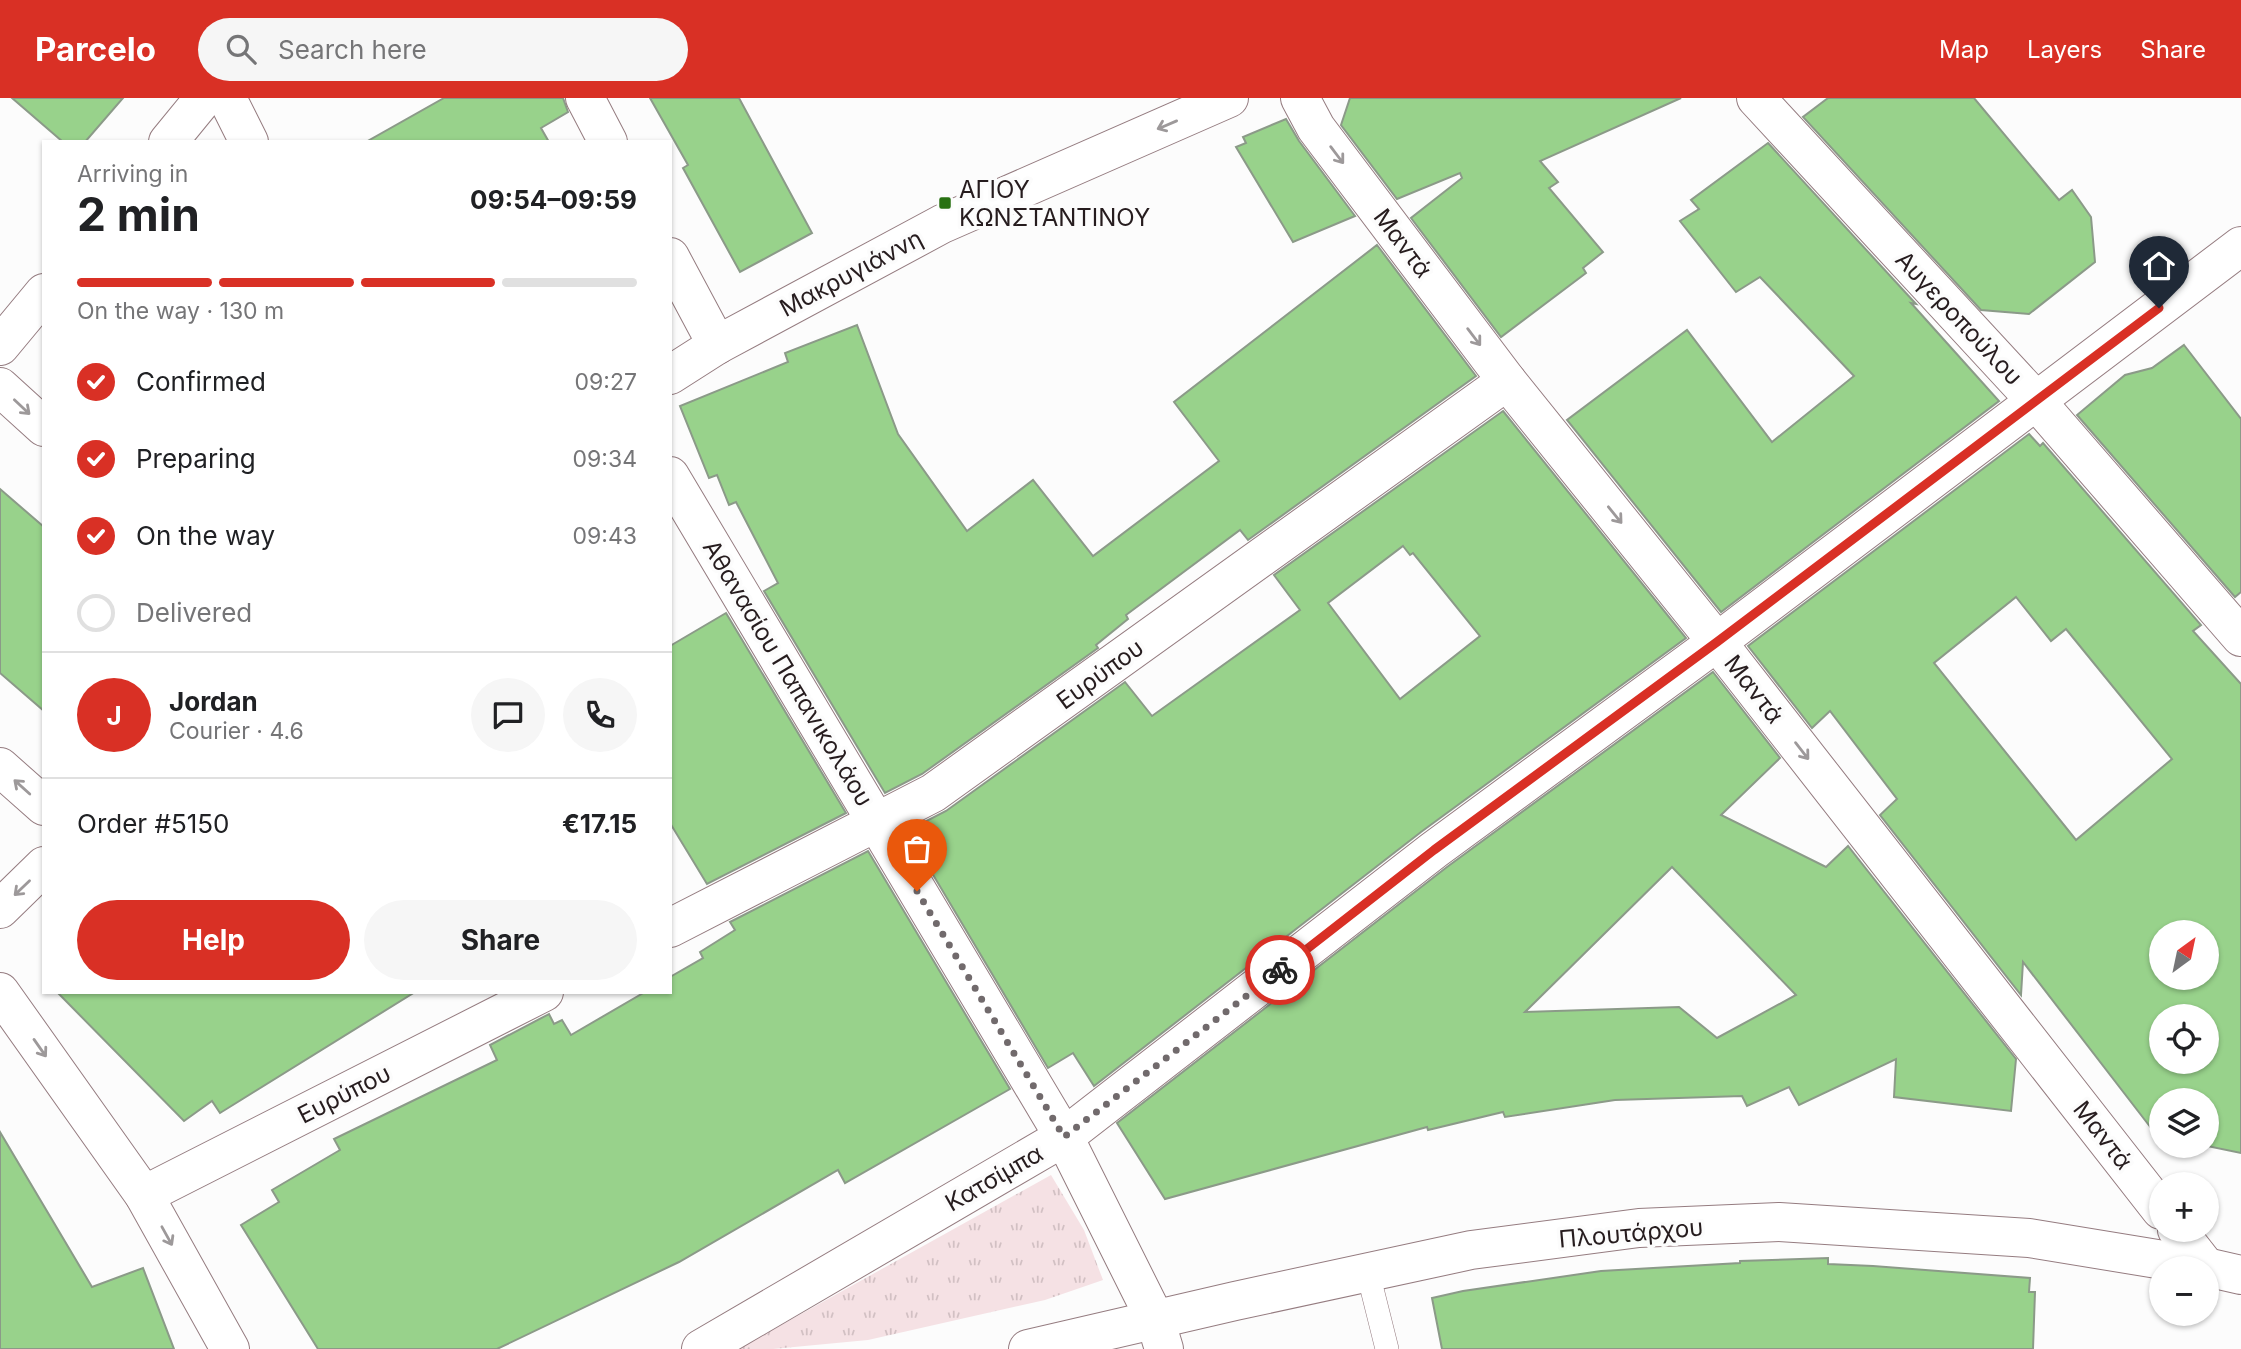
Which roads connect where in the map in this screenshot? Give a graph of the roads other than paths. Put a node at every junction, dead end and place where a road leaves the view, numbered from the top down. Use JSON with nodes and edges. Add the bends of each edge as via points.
{"nodes":[{"id":1,"x":204,"y":98,"type":"edge"},
{"id":2,"x":226,"y":98,"type":"edge"},
{"id":3,"x":585,"y":98,"type":"edge"},
{"id":4,"x":1229,"y":98,"type":"edge"},
{"id":5,"x":1300,"y":98,"type":"edge"},
{"id":6,"x":1756,"y":98,"type":"edge"},
{"id":7,"x":170,"y":140,"type":"edge"},
{"id":8,"x":248,"y":140,"type":"edge"},
{"id":9,"x":607,"y":140,"type":"edge"},
{"id":10,"x":2241,"y":246,"type":"edge"},
{"id":11,"x":672,"y":261,"type":"edge"},
{"id":12,"x":42,"y":295,"type":"edge"},
{"id":13,"x":717,"y":345,"type":"junction"},
{"id":14,"x":0,"y":346,"type":"edge"},
{"id":15,"x":672,"y":374,"type":"edge"},
{"id":16,"x":1507,"y":381,"type":"junction"},
{"id":17,"x":0,"y":387,"type":"edge"},
{"id":18,"x":2037,"y":402,"type":"junction"},
{"id":19,"x":42,"y":425,"type":"edge"},
{"id":20,"x":672,"y":479,"type":"edge"},
{"id":21,"x":2241,"y":637,"type":"edge"},
{"id":22,"x":1717,"y":642,"type":"junction"},
{"id":23,"x":0,"y":767,"type":"edge"},
{"id":24,"x":42,"y":804,"type":"edge"},
{"id":25,"x":877,"y":823,"type":"junction"},
{"id":26,"x":42,"y":868,"type":"edge"},
{"id":27,"x":0,"y":909,"type":"edge"},
{"id":28,"x":672,"y":927,"type":"edge"},
{"id":29,"x":0,"y":992,"type":"edge"},
{"id":30,"x":540,"y":994,"type":"edge"},
{"id":31,"x":1064,"y":1137,"type":"junction"},
{"id":32,"x":144,"y":1195,"type":"junction"},
{"id":33,"x":2149,"y":1195,"type":"edge"},
{"id":34,"x":2190,"y":1242,"type":"edge"},
{"id":35,"x":2223,"y":1271,"type":"edge"},
{"id":36,"x":1368,"y":1273,"type":"junction"},
{"id":37,"x":1160,"y":1334,"type":"edge"},
{"id":38,"x":230,"y":1349,"type":"edge"},
{"id":39,"x":701,"y":1349,"type":"edge"},
{"id":40,"x":1028,"y":1349,"type":"edge"},
{"id":41,"x":1387,"y":1349,"type":"edge"}],
"edges":[{"from":1,"to":7,"type":"street"},
{"from":2,"to":8,"type":"street"},
{"from":3,"to":9,"type":"street"},
{"from":4,"to":13,"type":"street","name":"Μακρυγιάννη","one_way":true,"via":[[942,224]]},
{"from":5,"to":16,"type":"street","name":"Μαντά","one_way":true,"via":[[1317,128]]},
{"from":6,"to":18,"type":"street","name":"Αυγεροπούλου"},
{"from":10,"to":18,"type":"street","name":"Κατσίμπα"},
{"from":11,"to":13,"type":"street"},
{"from":12,"to":14,"type":"street"},
{"from":13,"to":15,"type":"street","name":"Μακρυγιάννη"},
{"from":16,"to":22,"type":"street","name":"Μαντά","one_way":true},
{"from":16,"to":25,"type":"street","name":"Ευρύπου","via":[[933,793]]},
{"from":17,"to":19,"type":"street","one_way":true},
{"from":18,"to":21,"type":"street","name":"Αυγεροπούλου"},
{"from":18,"to":22,"type":"street","name":"Κατσίμπα"},
{"from":20,"to":25,"type":"street","name":"Αθανασίου Παπανικολάου"},
{"from":22,"to":31,"type":"street","name":"Κατσίμπα","via":[[1434,850]]},
{"from":22,"to":33,"type":"street","name":"Μαντά","one_way":true},
{"from":24,"to":23,"type":"street","one_way":true},
{"from":25,"to":28,"type":"street","name":"Ευρύπου"},
{"from":25,"to":31,"type":"street","name":"Αθανασίου Παπανικολάου"},
{"from":26,"to":27,"type":"street","one_way":true},
{"from":29,"to":32,"type":"street","one_way":true},
{"from":30,"to":32,"type":"street","name":"Ευρύπου"},
{"from":31,"to":37,"type":"street","name":"Αθανασίου Παπανικολάου"},
{"from":31,"to":39,"type":"street","name":"Κατσίμπα"},
{"from":32,"to":38,"type":"street","one_way":true},
{"from":34,"to":35,"type":"street"},
{"from":35,"to":36,"type":"street","name":"Πλουτάρχου","via":[[2029,1238],[1779,1222],[1639,1228],[1471,1250]]},
{"from":36,"to":37,"type":"street","name":"Πλουτάρχου"},
{"from":36,"to":41,"type":"lane"},
{"from":37,"to":40,"type":"street","name":"Πλουτάρχου"}]}
